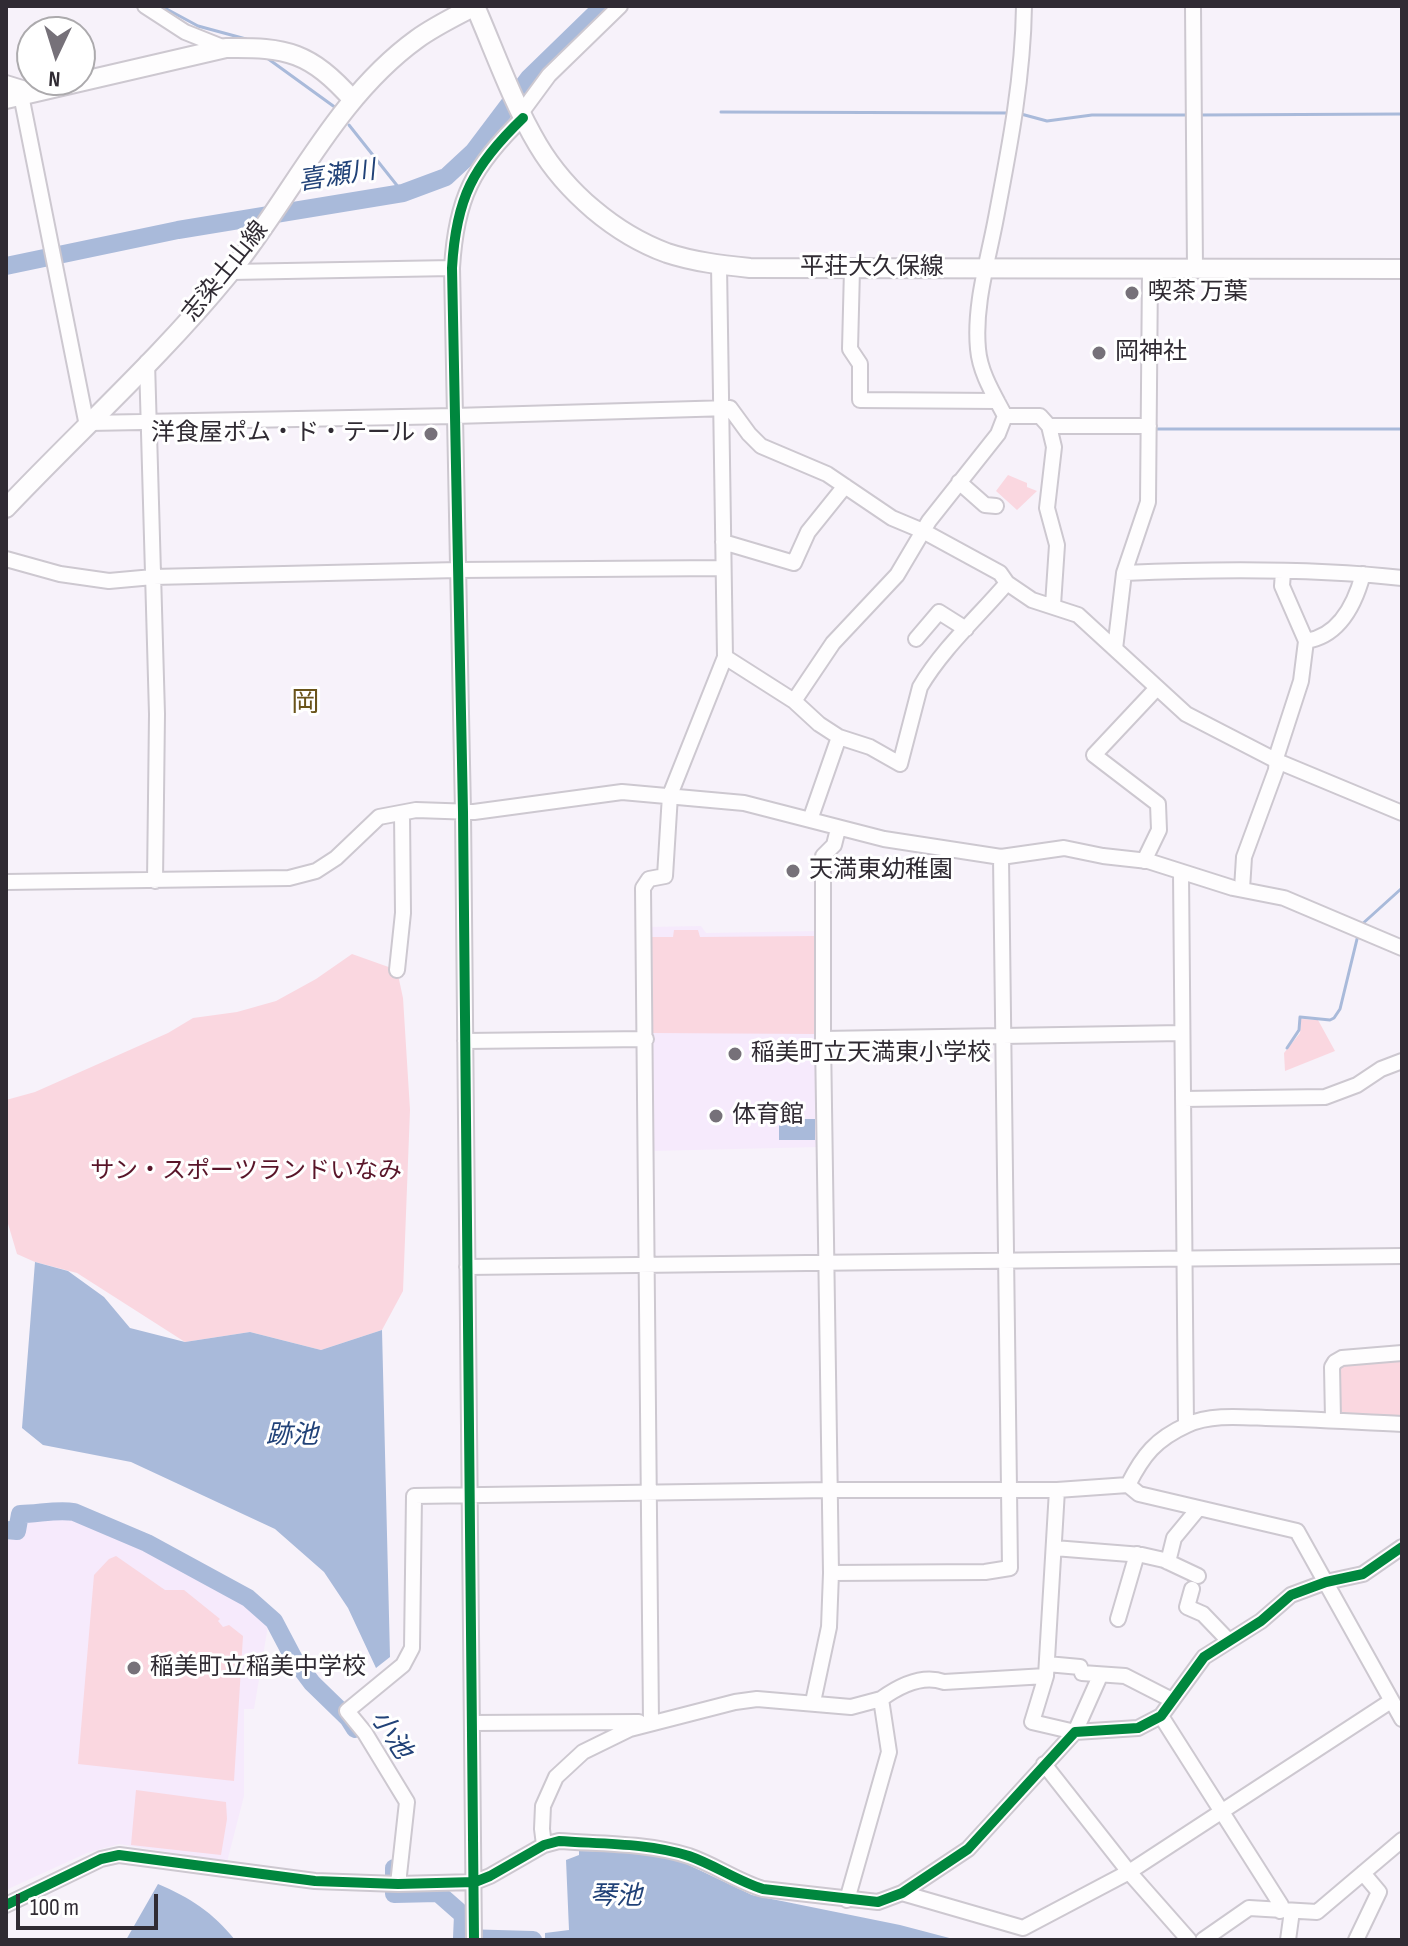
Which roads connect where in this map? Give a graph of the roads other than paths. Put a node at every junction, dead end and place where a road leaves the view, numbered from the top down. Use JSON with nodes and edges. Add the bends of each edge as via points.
{"nodes":[{"id":1,"x":145,"y":6,"type":"edge"},
{"id":2,"x":475,"y":6,"type":"edge"},
{"id":3,"x":620,"y":6,"type":"edge"},
{"id":4,"x":1024,"y":6,"type":"edge"},
{"id":5,"x":1193,"y":6,"type":"edge"},
{"id":6,"x":226,"y":48,"type":"junction"},
{"id":7,"x":96,"y":78,"type":"edge"},
{"id":8,"x":21,"y":96,"type":"edge"},
{"id":9,"x":353,"y":100,"type":"junction"},
{"id":10,"x":522,"y":114,"type":"junction"},
{"id":11,"x":719,"y":265,"type":"junction"},
{"id":12,"x":452,"y":268,"type":"junction"},
{"id":13,"x":852,"y":269,"type":"junction"},
{"id":14,"x":986,"y":269,"type":"junction"},
{"id":15,"x":1402,"y":269,"type":"edge"},
{"id":16,"x":1150,"y":270,"type":"junction"},
{"id":17,"x":1195,"y":270,"type":"junction"},
{"id":18,"x":231,"y":272,"type":"junction"},
{"id":19,"x":147,"y":362,"type":"junction"},
{"id":20,"x":997,"y":401,"type":"junction"},
{"id":21,"x":720,"y":409,"type":"junction"},
{"id":22,"x":454,"y":416,"type":"junction"},
{"id":23,"x":1005,"y":416,"type":"junction"},
{"id":24,"x":148,"y":423,"type":"junction"},
{"id":25,"x":88,"y":424,"type":"junction"},
{"id":26,"x":1049,"y":426,"type":"junction"},
{"id":27,"x":1149,"y":426,"type":"junction"},
{"id":28,"x":959,"y":482,"type":"junction"},
{"id":29,"x":845,"y":486,"type":"junction"},
{"id":30,"x":996,"y":506,"type":"dead end"},
{"id":31,"x":6,"y":508,"type":"edge"},
{"id":32,"x":923,"y":531,"type":"junction"},
{"id":33,"x":723,"y":542,"type":"junction"},
{"id":34,"x":6,"y":559,"type":"edge"},
{"id":35,"x":723,"y":568,"type":"junction"},
{"id":36,"x":458,"y":570,"type":"junction"},
{"id":37,"x":1283,"y":572,"type":"junction"},
{"id":38,"x":1124,"y":573,"type":"junction"},
{"id":39,"x":1363,"y":574,"type":"junction"},
{"id":40,"x":153,"y":577,"type":"junction"},
{"id":41,"x":1402,"y":578,"type":"edge"},
{"id":42,"x":1007,"y":583,"type":"junction"},
{"id":43,"x":1053,"y":605,"type":"junction"},
{"id":44,"x":966,"y":629,"type":"junction"},
{"id":45,"x":916,"y":639,"type":"dead end"},
{"id":46,"x":1306,"y":641,"type":"junction"},
{"id":47,"x":1115,"y":649,"type":"junction"},
{"id":48,"x":725,"y":657,"type":"junction"},
{"id":49,"x":1156,"y":689,"type":"junction"},
{"id":50,"x":794,"y":701,"type":"junction"},
{"id":51,"x":839,"y":737,"type":"junction"},
{"id":52,"x":1277,"y":761,"type":"junction"},
{"id":53,"x":670,"y":795,"type":"junction"},
{"id":54,"x":463,"y":812,"type":"junction"},
{"id":55,"x":402,"y":813,"type":"junction"},
{"id":56,"x":1402,"y":813,"type":"edge"},
{"id":57,"x":810,"y":820,"type":"junction"},
{"id":58,"x":838,"y":829,"type":"junction"},
{"id":59,"x":1001,"y":857,"type":"junction"},
{"id":60,"x":1144,"y":861,"type":"junction"},
{"id":61,"x":1181,"y":873,"type":"junction"},
{"id":62,"x":155,"y":881,"type":"junction"},
{"id":63,"x":6,"y":882,"type":"edge"},
{"id":64,"x":1242,"y":889,"type":"junction"},
{"id":65,"x":1402,"y":948,"type":"edge"},
{"id":66,"x":397,"y":970,"type":"dead end"},
{"id":67,"x":1182,"y":1033,"type":"junction"},
{"id":68,"x":1004,"y":1036,"type":"junction"},
{"id":69,"x":646,"y":1039,"type":"junction"},
{"id":70,"x":823,"y":1039,"type":"junction"},
{"id":71,"x":465,"y":1041,"type":"junction"},
{"id":72,"x":1401,"y":1066,"type":"edge"},
{"id":73,"x":1183,"y":1099,"type":"junction"},
{"id":74,"x":1402,"y":1256,"type":"edge"},
{"id":75,"x":1006,"y":1260,"type":"junction"},
{"id":76,"x":1185,"y":1260,"type":"junction"},
{"id":77,"x":648,"y":1264,"type":"junction"},
{"id":78,"x":828,"y":1264,"type":"junction"},
{"id":79,"x":467,"y":1267,"type":"junction"},
{"id":80,"x":1402,"y":1353,"type":"edge"},
{"id":81,"x":1333,"y":1419,"type":"junction"},
{"id":82,"x":1402,"y":1424,"type":"edge"},
{"id":83,"x":1186,"y":1425,"type":"junction"},
{"id":84,"x":1128,"y":1485,"type":"junction"},
{"id":85,"x":1009,"y":1489,"type":"junction"},
{"id":86,"x":830,"y":1490,"type":"junction"},
{"id":87,"x":1057,"y":1490,"type":"junction"},
{"id":88,"x":651,"y":1493,"type":"junction"},
{"id":89,"x":470,"y":1495,"type":"junction"},
{"id":90,"x":1198,"y":1509,"type":"junction"},
{"id":91,"x":1402,"y":1547,"type":"edge"},
{"id":92,"x":1054,"y":1548,"type":"junction"},
{"id":93,"x":1137,"y":1554,"type":"junction"},
{"id":94,"x":1168,"y":1562,"type":"junction"},
{"id":95,"x":831,"y":1573,"type":"junction"},
{"id":96,"x":1326,"y":1582,"type":"junction"},
{"id":97,"x":1118,"y":1619,"type":"dead end"},
{"id":98,"x":1228,"y":1640,"type":"junction"},
{"id":99,"x":1046,"y":1670,"type":"junction"},
{"id":100,"x":1100,"y":1676,"type":"junction"},
{"id":101,"x":881,"y":1699,"type":"junction"},
{"id":102,"x":1172,"y":1700,"type":"junction"},
{"id":103,"x":1391,"y":1701,"type":"junction"},
{"id":104,"x":813,"y":1702,"type":"junction"},
{"id":105,"x":1161,"y":1716,"type":"junction"},
{"id":106,"x":1402,"y":1719,"type":"edge"},
{"id":107,"x":651,"y":1722,"type":"junction"},
{"id":108,"x":472,"y":1723,"type":"junction"},
{"id":109,"x":1075,"y":1732,"type":"junction"},
{"id":110,"x":1044,"y":1764,"type":"junction"},
{"id":111,"x":1221,"y":1812,"type":"junction"},
{"id":112,"x":1402,"y":1840,"type":"edge"},
{"id":113,"x":544,"y":1845,"type":"junction"},
{"id":114,"x":1129,"y":1872,"type":"junction"},
{"id":115,"x":1363,"y":1873,"type":"junction"},
{"id":116,"x":475,"y":1882,"type":"junction"},
{"id":117,"x":398,"y":1884,"type":"junction"},
{"id":118,"x":902,"y":1893,"type":"junction"},
{"id":119,"x":847,"y":1900,"type":"junction"},
{"id":120,"x":6,"y":1905,"type":"edge"},
{"id":121,"x":1286,"y":1911,"type":"junction"},
{"id":122,"x":474,"y":1940,"type":"edge"},
{"id":123,"x":1189,"y":1940,"type":"edge"},
{"id":124,"x":1203,"y":1940,"type":"edge"},
{"id":125,"x":1288,"y":1940,"type":"edge"},
{"id":126,"x":1356,"y":1940,"type":"edge"}],
"edges":[{"from":1,"to":6,"type":"street","via":[[185,32]]},
{"from":2,"to":9,"type":"main road","name":"志染土山線","via":[[416,40]]},
{"from":2,"to":10,"type":"main road","name":"平荘大久保線"},
{"from":3,"to":10,"type":"street","via":[[549,75]]},
{"from":4,"to":14,"type":"street","via":[[1016,116]]},
{"from":5,"to":17,"type":"street"},
{"from":6,"to":7,"type":"main road"},
{"from":6,"to":9,"type":"main road","via":[[283,49],[299,55]]},
{"from":8,"to":25,"type":"street"},
{"from":9,"to":18,"type":"main road","name":"志染土山線"},
{"from":10,"to":11,"type":"main road","name":"平荘大久保線","via":[[555,169],[591,207],[665,252]]},
{"from":10,"to":12,"type":"street","via":[[473,175],[458,217]]},
{"from":11,"to":13,"type":"main road","name":"平荘大久保線"},
{"from":11,"to":21,"type":"street"},
{"from":12,"to":18,"type":"street"},
{"from":12,"to":22,"type":"street"},
{"from":13,"to":14,"type":"main road","name":"平荘大久保線"},
{"from":13,"to":20,"type":"street","via":[[850,349],[860,364],[860,400]]},
{"from":14,"to":16,"type":"main road","name":"平荘大久保線"},
{"from":14,"to":20,"type":"street","via":[[978,349]]},
{"from":15,"to":17,"type":"main road","name":"平荘大久保線"},
{"from":16,"to":17,"type":"main road","name":"平荘大久保線"},
{"from":16,"to":27,"type":"street"},
{"from":18,"to":19,"type":"main road","name":"志染土山線"},
{"from":19,"to":24,"type":"street"},
{"from":19,"to":25,"type":"main road","name":"志染土山線"},
{"from":20,"to":23,"type":"street"},
{"from":21,"to":22,"type":"street"},
{"from":21,"to":29,"type":"street","via":[[730,408],[761,446]]},
{"from":21,"to":33,"type":"street"},
{"from":22,"to":24,"type":"street"},
{"from":22,"to":36,"type":"street"},
{"from":23,"to":26,"type":"street","via":[[1040,416]]},
{"from":23,"to":28,"type":"street","via":[[998,434]]},
{"from":24,"to":25,"type":"street"},
{"from":24,"to":40,"type":"street"},
{"from":25,"to":31,"type":"main road","name":"志染土山線"},
{"from":26,"to":27,"type":"street"},
{"from":26,"to":43,"type":"street","via":[[1054,447],[1047,508],[1057,545]]},
{"from":27,"to":38,"type":"street","via":[[1148,502]]},
{"from":28,"to":30,"type":"street","via":[[985,505]]},
{"from":28,"to":32,"type":"street"},
{"from":29,"to":32,"type":"street","via":[[892,518]]},
{"from":29,"to":33,"type":"street","via":[[808,532],[794,563]]},
{"from":32,"to":42,"type":"street","via":[[1000,573]]},
{"from":32,"to":50,"type":"street","via":[[897,575],[833,643]]},
{"from":33,"to":35,"type":"street"},
{"from":34,"to":40,"type":"street","via":[[109,581]]},
{"from":35,"to":36,"type":"street"},
{"from":35,"to":48,"type":"street"},
{"from":36,"to":40,"type":"street"},
{"from":36,"to":54,"type":"street"},
{"from":37,"to":38,"type":"street"},
{"from":37,"to":39,"type":"street"},
{"from":37,"to":46,"type":"street","via":[[1282,586]]},
{"from":38,"to":47,"type":"street"},
{"from":39,"to":41,"type":"street"},
{"from":39,"to":46,"type":"street","via":[[1352,606],[1333,631]]},
{"from":40,"to":62,"type":"street"},
{"from":42,"to":43,"type":"street","via":[[1032,600]]},
{"from":42,"to":44,"type":"street"},
{"from":43,"to":47,"type":"street","via":[[1078,615]]},
{"from":44,"to":45,"type":"street","via":[[939,612]]},
{"from":44,"to":51,"type":"street","via":[[920,687],[900,764]]},
{"from":46,"to":52,"type":"street","via":[[1301,681]]},
{"from":47,"to":49,"type":"street"},
{"from":48,"to":50,"type":"street"},
{"from":48,"to":53,"type":"street"},
{"from":49,"to":52,"type":"street","via":[[1186,714]]},
{"from":49,"to":60,"type":"street","via":[[1094,755],[1158,804],[1159,830]]},
{"from":50,"to":51,"type":"street"},
{"from":51,"to":57,"type":"street"},
{"from":52,"to":56,"type":"street"},
{"from":52,"to":64,"type":"street","via":[[1244,857]]},
{"from":53,"to":54,"type":"street","via":[[622,792]]},
{"from":53,"to":57,"type":"street","via":[[744,803]]},
{"from":53,"to":69,"type":"street","via":[[665,876],[649,879],[643,888]]},
{"from":54,"to":55,"type":"street"},
{"from":54,"to":71,"type":"street"},
{"from":55,"to":62,"type":"street","via":[[379,817],[316,871],[289,878]]},
{"from":55,"to":66,"type":"street","via":[[403,913]]},
{"from":57,"to":58,"type":"street"},
{"from":58,"to":59,"type":"street"},
{"from":58,"to":70,"type":"street","via":[[834,845],[823,856]]},
{"from":59,"to":60,"type":"street","via":[[1064,848]]},
{"from":59,"to":68,"type":"street"},
{"from":60,"to":61,"type":"street"},
{"from":61,"to":64,"type":"street"},
{"from":61,"to":67,"type":"street"},
{"from":62,"to":63,"type":"street"},
{"from":64,"to":65,"type":"street","via":[[1284,898]]},
{"from":67,"to":68,"type":"street"},
{"from":67,"to":73,"type":"street"},
{"from":68,"to":70,"type":"street"},
{"from":68,"to":75,"type":"street"},
{"from":69,"to":71,"type":"street"},
{"from":69,"to":77,"type":"street"},
{"from":70,"to":78,"type":"street"},
{"from":71,"to":79,"type":"street"},
{"from":72,"to":73,"type":"street","via":[[1381,1069],[1325,1097]]},
{"from":73,"to":76,"type":"street"},
{"from":74,"to":76,"type":"street"},
{"from":75,"to":76,"type":"street"},
{"from":75,"to":78,"type":"street"},
{"from":75,"to":85,"type":"street"},
{"from":76,"to":83,"type":"street"},
{"from":77,"to":78,"type":"street"},
{"from":77,"to":79,"type":"street"},
{"from":77,"to":88,"type":"street"},
{"from":78,"to":86,"type":"street"},
{"from":79,"to":89,"type":"street"},
{"from":80,"to":81,"type":"street","via":[[1335,1362]]},
{"from":81,"to":82,"type":"street"},
{"from":81,"to":83,"type":"street","via":[[1227,1417]]},
{"from":83,"to":84,"type":"street","via":[[1149,1449]]},
{"from":84,"to":87,"type":"street"},
{"from":84,"to":90,"type":"street","via":[[1139,1494]]},
{"from":85,"to":86,"type":"street"},
{"from":85,"to":87,"type":"street"},
{"from":85,"to":95,"type":"street","via":[[1010,1568]]},
{"from":86,"to":88,"type":"street"},
{"from":86,"to":95,"type":"street"},
{"from":87,"to":92,"type":"street"},
{"from":88,"to":89,"type":"street"},
{"from":88,"to":107,"type":"street"},
{"from":89,"to":108,"type":"street"},
{"from":89,"to":117,"type":"street","via":[[414,1496],[412,1648],[403,1665],[347,1711],[407,1802]]},
{"from":90,"to":94,"type":"street","via":[[1174,1538]]},
{"from":90,"to":96,"type":"street","via":[[1297,1531]]},
{"from":91,"to":96,"type":"street","via":[[1363,1574]]},
{"from":92,"to":93,"type":"street"},
{"from":92,"to":99,"type":"street"},
{"from":93,"to":94,"type":"street"},
{"from":93,"to":97,"type":"street"},
{"from":94,"to":98,"type":"street","via":[[1195,1583],[1187,1607],[1203,1614]]},
{"from":95,"to":104,"type":"street","via":[[829,1627]]},
{"from":96,"to":98,"type":"street","via":[[1291,1595]]},
{"from":96,"to":103,"type":"street"},
{"from":98,"to":102,"type":"street","via":[[1204,1657]]},
{"from":99,"to":100,"type":"street","via":[[1080,1667],[1082,1673]]},
{"from":99,"to":101,"type":"street","via":[[900,1684]]},
{"from":99,"to":109,"type":"street","via":[[1032,1722]]},
{"from":100,"to":102,"type":"street","via":[[1125,1676]]},
{"from":100,"to":109,"type":"street"},
{"from":101,"to":104,"type":"street","via":[[851,1707]]},
{"from":101,"to":119,"type":"street","via":[[889,1752]]},
{"from":102,"to":105,"type":"street"},
{"from":103,"to":106,"type":"street"},
{"from":103,"to":111,"type":"street"},
{"from":104,"to":107,"type":"street","via":[[757,1699]]},
{"from":105,"to":109,"type":"street","via":[[1138,1728]]},
{"from":105,"to":111,"type":"street"},
{"from":107,"to":108,"type":"street"},
{"from":107,"to":113,"type":"street","via":[[583,1752],[556,1777],[543,1806]]},
{"from":108,"to":116,"type":"street"},
{"from":109,"to":110,"type":"street"},
{"from":110,"to":114,"type":"street"},
{"from":110,"to":118,"type":"street","via":[[968,1849]]},
{"from":111,"to":114,"type":"street"},
{"from":111,"to":121,"type":"street"},
{"from":112,"to":115,"type":"street"},
{"from":113,"to":116,"type":"street"},
{"from":113,"to":119,"type":"street","via":[[559,1841],[668,1850],[745,1884]]},
{"from":114,"to":118,"type":"street","via":[[1023,1928]]},
{"from":114,"to":123,"type":"street"},
{"from":115,"to":121,"type":"street","via":[[1317,1912]]},
{"from":115,"to":126,"type":"street","via":[[1379,1892]]},
{"from":116,"to":117,"type":"street"},
{"from":116,"to":122,"type":"street"},
{"from":117,"to":120,"type":"street","via":[[315,1881],[119,1855]]},
{"from":118,"to":119,"type":"street","via":[[878,1902]]},
{"from":121,"to":124,"type":"street","via":[[1249,1908]]},
{"from":121,"to":125,"type":"street"}]}
